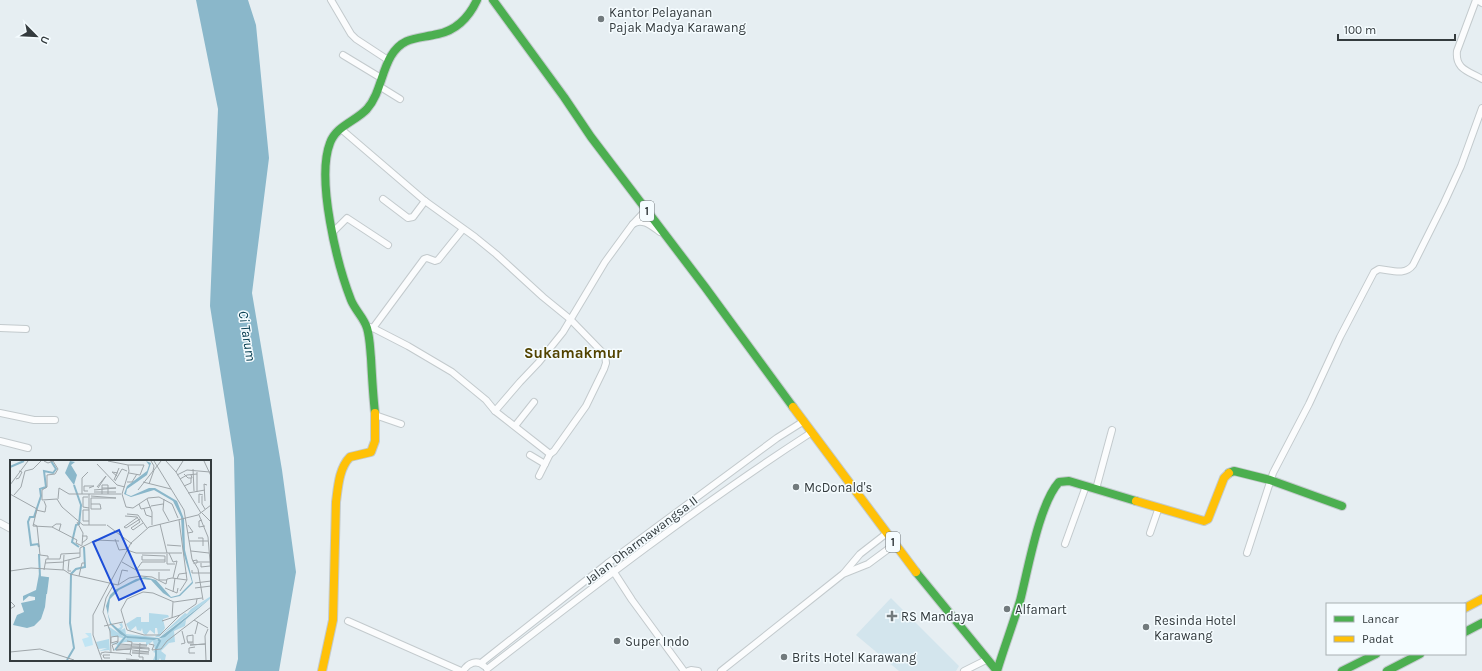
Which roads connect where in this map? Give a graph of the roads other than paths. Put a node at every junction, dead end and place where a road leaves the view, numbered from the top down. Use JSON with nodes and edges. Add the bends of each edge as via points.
{"nodes":[{"id":1,"x":331,"y":0,"type":"edge"},
{"id":2,"x":476,"y":0,"type":"edge"},
{"id":3,"x":493,"y":0,"type":"edge"},
{"id":4,"x":1476,"y":0,"type":"edge"},
{"id":5,"x":1482,"y":3,"type":"edge"},
{"id":6,"x":343,"y":55,"type":"dead end"},
{"id":7,"x":388,"y":60,"type":"junction"},
{"id":8,"x":1482,"y":79,"type":"edge"},
{"id":9,"x":380,"y":82,"type":"junction"},
{"id":10,"x":400,"y":99,"type":"dead end"},
{"id":11,"x":1482,"y":108,"type":"edge"},
{"id":12,"x":341,"y":130,"type":"junction"},
{"id":13,"x":383,"y":199,"type":"dead end"},
{"id":14,"x":426,"y":201,"type":"junction"},
{"id":15,"x":646,"y":210,"type":"junction"},
{"id":16,"x":632,"y":224,"type":"junction"},
{"id":17,"x":463,"y":229,"type":"junction"},
{"id":18,"x":332,"y":233,"type":"junction"},
{"id":19,"x":665,"y":235,"type":"junction"},
{"id":20,"x":388,"y":245,"type":"dead end"},
{"id":21,"x":570,"y":319,"type":"junction"},
{"id":22,"x":370,"y":327,"type":"junction"},
{"id":23,"x":0,"y":328,"type":"edge"},
{"id":24,"x":26,"y":328,"type":"dead end"},
{"id":25,"x":534,"y":402,"type":"dead end"},
{"id":26,"x":495,"y":410,"type":"junction"},
{"id":27,"x":0,"y":413,"type":"edge"},
{"id":28,"x":375,"y":415,"type":"junction"},
{"id":29,"x":55,"y":420,"type":"dead end"},
{"id":30,"x":804,"y":421,"type":"junction"},
{"id":31,"x":401,"y":424,"type":"dead end"},
{"id":32,"x":515,"y":426,"type":"junction"},
{"id":33,"x":1112,"y":430,"type":"dead end"},
{"id":34,"x":812,"y":432,"type":"junction"},
{"id":35,"x":0,"y":441,"type":"edge"},
{"id":36,"x":28,"y":448,"type":"dead end"},
{"id":37,"x":550,"y":454,"type":"junction"},
{"id":38,"x":530,"y":455,"type":"dead end"},
{"id":39,"x":545,"y":464,"type":"junction"},
{"id":40,"x":539,"y":476,"type":"dead end"},
{"id":41,"x":1270,"y":480,"type":"junction"},
{"id":42,"x":1086,"y":486,"type":"junction"},
{"id":43,"x":1096,"y":489,"type":"junction"},
{"id":44,"x":1342,"y":506,"type":"dead end"},
{"id":45,"x":1159,"y":507,"type":"junction"},
{"id":46,"x":0,"y":523,"type":"edge"},
{"id":47,"x":10,"y":528,"type":"edge"},
{"id":48,"x":1150,"y":532,"type":"dead end"},
{"id":49,"x":887,"y":534,"type":"junction"},
{"id":50,"x":895,"y":544,"type":"junction"},
{"id":51,"x":1065,"y":544,"type":"dead end"},
{"id":52,"x":1247,"y":553,"type":"dead end"},
{"id":53,"x":608,"y":563,"type":"junction"},
{"id":54,"x":614,"y":572,"type":"junction"},
{"id":55,"x":843,"y":574,"type":"junction"},
{"id":56,"x":1482,"y":599,"type":"edge"},
{"id":57,"x":1466,"y":607,"type":"edge"},
{"id":58,"x":348,"y":621,"type":"dead end"},
{"id":59,"x":1482,"y":623,"type":"edge"},
{"id":60,"x":1466,"y":631,"type":"edge"},
{"id":61,"x":1374,"y":655,"type":"edge"},
{"id":62,"x":1418,"y":655,"type":"edge"},
{"id":63,"x":988,"y":660,"type":"junction"},
{"id":64,"x":481,"y":663,"type":"junction"},
{"id":65,"x":488,"y":670,"type":"edge"},
{"id":66,"x":322,"y":671,"type":"edge"},
{"id":67,"x":462,"y":671,"type":"edge"},
{"id":68,"x":684,"y":671,"type":"edge"},
{"id":69,"x":688,"y":671,"type":"edge"},
{"id":70,"x":698,"y":671,"type":"edge"},
{"id":71,"x":721,"y":671,"type":"edge"},
{"id":72,"x":964,"y":671,"type":"edge"},
{"id":73,"x":997,"y":671,"type":"edge"},
{"id":74,"x":1342,"y":671,"type":"edge"},
{"id":75,"x":1387,"y":671,"type":"edge"}],
"edges":[{"from":1,"to":7,"type":"street","via":[[351,34]]},
{"from":2,"to":7,"type":"street","via":[[466,18],[453,29],[438,35],[406,41],[399,45]]},
{"from":3,"to":15,"type":"street","number":"1"},
{"from":4,"to":5,"type":"street"},
{"from":4,"to":8,"type":"street","via":[[1456,57],[1463,69]]},
{"from":6,"to":9,"type":"street"},
{"from":7,"to":9,"type":"street"},
{"from":9,"to":10,"type":"street"},
{"from":9,"to":12,"type":"street","via":[[371,104]]},
{"from":11,"to":41,"type":"street","via":[[1461,166],[1413,265],[1405,272],[1379,269],[1374,272]]},
{"from":12,"to":14,"type":"street"},
{"from":12,"to":18,"type":"street","via":[[332,138],[326,158],[326,199]]},
{"from":13,"to":14,"type":"street","via":[[408,218],[413,217]]},
{"from":14,"to":17,"type":"street"},
{"from":15,"to":16,"type":"street"},
{"from":15,"to":19,"type":"street","number":"1"},
{"from":16,"to":19,"type":"street","via":[[648,224]]},
{"from":16,"to":21,"type":"street"},
{"from":17,"to":21,"type":"street","via":[[496,254]]},
{"from":17,"to":22,"type":"street","via":[[438,260],[424,259]]},
{"from":18,"to":20,"type":"street","via":[[347,218]]},
{"from":18,"to":22,"type":"street","via":[[350,297]]},
{"from":19,"to":30,"type":"street","number":"1"},
{"from":21,"to":26,"type":"street","via":[[539,362]]},
{"from":21,"to":37,"type":"street","via":[[605,355],[606,363],[586,406]]},
{"from":22,"to":26,"type":"street","via":[[438,363],[468,385]]},
{"from":22,"to":28,"type":"street"},
{"from":23,"to":24,"type":"street"},
{"from":25,"to":32,"type":"street"},
{"from":26,"to":32,"type":"street"},
{"from":27,"to":29,"type":"street","via":[[34,420]]},
{"from":28,"to":31,"type":"street"},
{"from":28,"to":66,"type":"street","via":[[374,448],[368,453],[359,454],[346,461],[339,484],[336,502],[333,620]]},
{"from":30,"to":34,"type":"street","number":"1"},
{"from":30,"to":53,"type":"street","name":"Jalan Dharmawangsa II","via":[[777,438]]},
{"from":32,"to":37,"type":"street"},
{"from":33,"to":43,"type":"street"},
{"from":34,"to":49,"type":"street","number":"1"},
{"from":34,"to":54,"type":"street","name":"Jalan Dharmawangsa II","via":[[753,470]]},
{"from":35,"to":36,"type":"street"},
{"from":37,"to":39,"type":"street"},
{"from":38,"to":39,"type":"street"},
{"from":39,"to":40,"type":"street"},
{"from":41,"to":44,"type":"street"},
{"from":41,"to":45,"type":"street","via":[[1234,471],[1226,474],[1210,515],[1204,521]]},
{"from":41,"to":52,"type":"street"},
{"from":42,"to":43,"type":"street"},
{"from":42,"to":51,"type":"street"},
{"from":42,"to":73,"type":"street","via":[[1068,481],[1059,482],[1054,486],[1043,513]]},
{"from":43,"to":45,"type":"street"},
{"from":45,"to":48,"type":"street"},
{"from":46,"to":47,"type":"street"},
{"from":49,"to":50,"type":"street","number":"1"},
{"from":49,"to":55,"type":"street","via":[[860,554]]},
{"from":50,"to":55,"type":"street","via":[[868,564]]},
{"from":50,"to":63,"type":"street","number":"1"},
{"from":53,"to":54,"type":"street"},
{"from":53,"to":64,"type":"street","name":"Jalan Dharmawangsa II"},
{"from":54,"to":65,"type":"street","name":"Jalan Dharmawangsa II"},
{"from":54,"to":68,"type":"street"},
{"from":55,"to":71,"type":"street"},
{"from":56,"to":57,"type":"street"},
{"from":58,"to":67,"type":"street"},
{"from":59,"to":60,"type":"street"},
{"from":61,"to":74,"type":"street"},
{"from":62,"to":75,"type":"street"},
{"from":63,"to":72,"type":"street"},
{"from":63,"to":73,"type":"street","number":"1"},
{"from":64,"to":65,"type":"street"},
{"from":64,"to":67,"type":"street","name":"Jalan Dharmawangsa II","via":[[473,662]]},
{"from":69,"to":70,"type":"street"}]}
